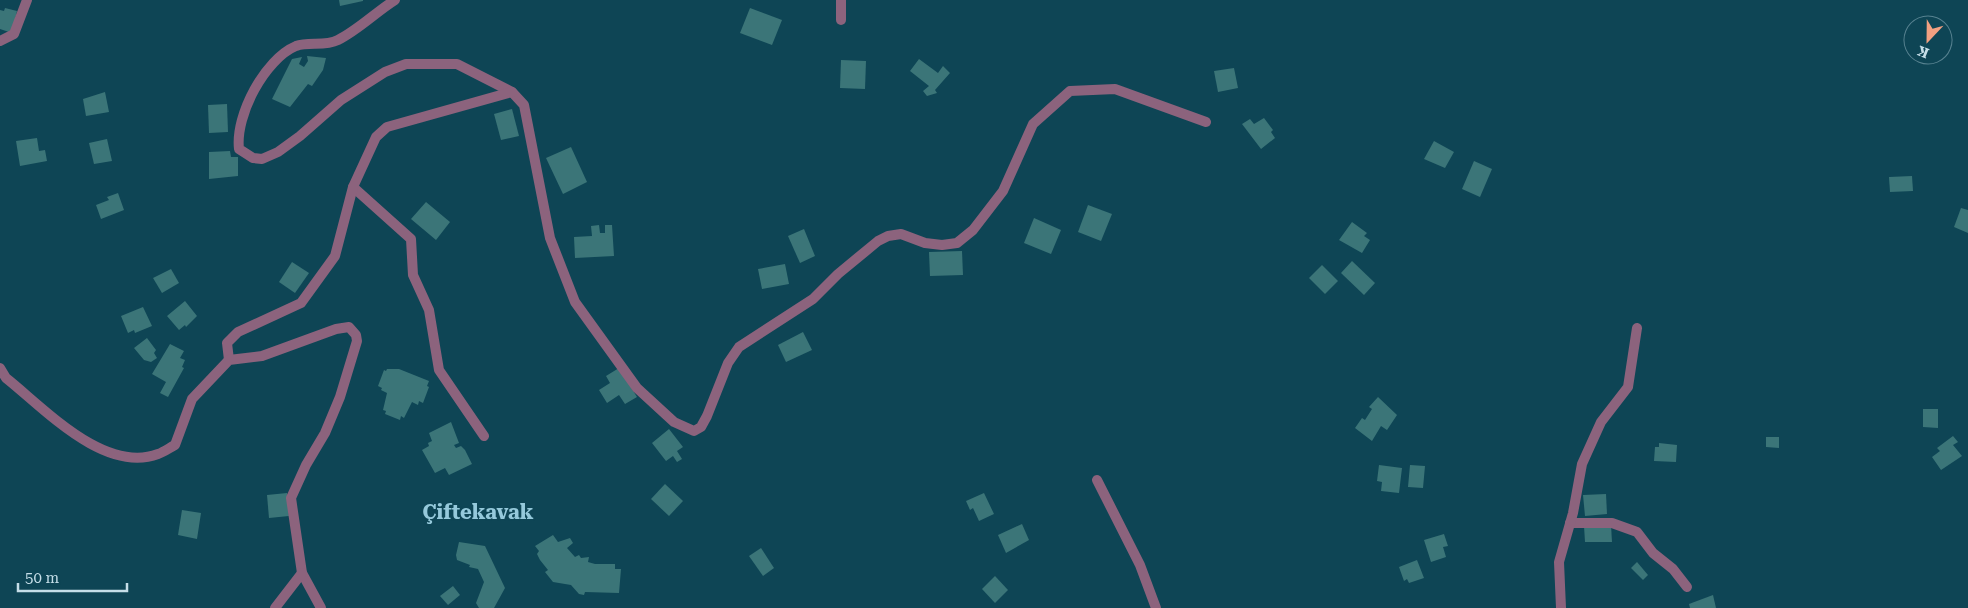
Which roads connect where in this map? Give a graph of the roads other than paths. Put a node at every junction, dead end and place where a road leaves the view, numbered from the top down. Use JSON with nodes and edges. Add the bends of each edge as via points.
{"nodes":[{"id":1,"x":27,"y":0,"type":"edge"},
{"id":2,"x":395,"y":0,"type":"edge"},
{"id":3,"x":841,"y":0,"type":"edge"},
{"id":4,"x":841,"y":20,"type":"dead end"},
{"id":5,"x":0,"y":41,"type":"edge"},
{"id":6,"x":512,"y":92,"type":"junction"},
{"id":7,"x":1206,"y":122,"type":"dead end"},
{"id":8,"x":353,"y":187,"type":"junction"},
{"id":9,"x":1637,"y":328,"type":"dead end"},
{"id":10,"x":229,"y":360,"type":"junction"},
{"id":11,"x":0,"y":368,"type":"edge"},
{"id":12,"x":484,"y":436,"type":"dead end"},
{"id":13,"x":1096,"y":480,"type":"dead end"},
{"id":14,"x":1570,"y":523,"type":"junction"},
{"id":15,"x":302,"y":573,"type":"junction"},
{"id":16,"x":1687,"y":588,"type":"dead end"},
{"id":17,"x":275,"y":608,"type":"edge"},
{"id":18,"x":321,"y":608,"type":"edge"},
{"id":19,"x":1156,"y":608,"type":"edge"},
{"id":20,"x":1561,"y":608,"type":"edge"}],
"edges":[{"from":1,"to":5,"type":"street","via":[[14,34]]},
{"from":2,"to":6,"type":"street","via":[[338,40],[324,45],[298,45],[270,64],[248,103],[238,136],[240,149],[253,158],[262,159],[278,152],[341,100],[385,72],[406,64],[456,64]]},
{"from":3,"to":4,"type":"street"},
{"from":6,"to":7,"type":"street","via":[[524,105],[550,238],[575,302],[637,388],[674,422],[694,431],[701,427],[707,416],[728,363],[739,347],[813,299],[878,241],[901,234],[925,244],[942,245],[957,243],[973,230],[1003,191],[1033,124],[1070,91],[1115,89]]},
{"from":6,"to":8,"type":"street","via":[[387,127],[376,137]]},
{"from":8,"to":10,"type":"street","via":[[335,256],[301,303],[238,332],[227,343]]},
{"from":8,"to":12,"type":"street","via":[[411,239],[413,275],[429,310],[438,370]]},
{"from":9,"to":14,"type":"street","via":[[1628,387],[1601,422],[1582,464]]},
{"from":10,"to":11,"type":"street","via":[[192,399],[175,445],[157,454],[137,458],[108,452],[84,442],[6,378]]},
{"from":10,"to":15,"type":"street","via":[[262,356],[336,328],[349,327],[356,335],[355,350],[336,406],[291,498]]},
{"from":13,"to":19,"type":"street","via":[[1140,565]]},
{"from":14,"to":16,"type":"street","via":[[1612,523],[1637,532],[1653,554],[1673,569]]},
{"from":14,"to":20,"type":"street","via":[[1559,562]]},
{"from":15,"to":17,"type":"street"},
{"from":15,"to":18,"type":"street"}]}
